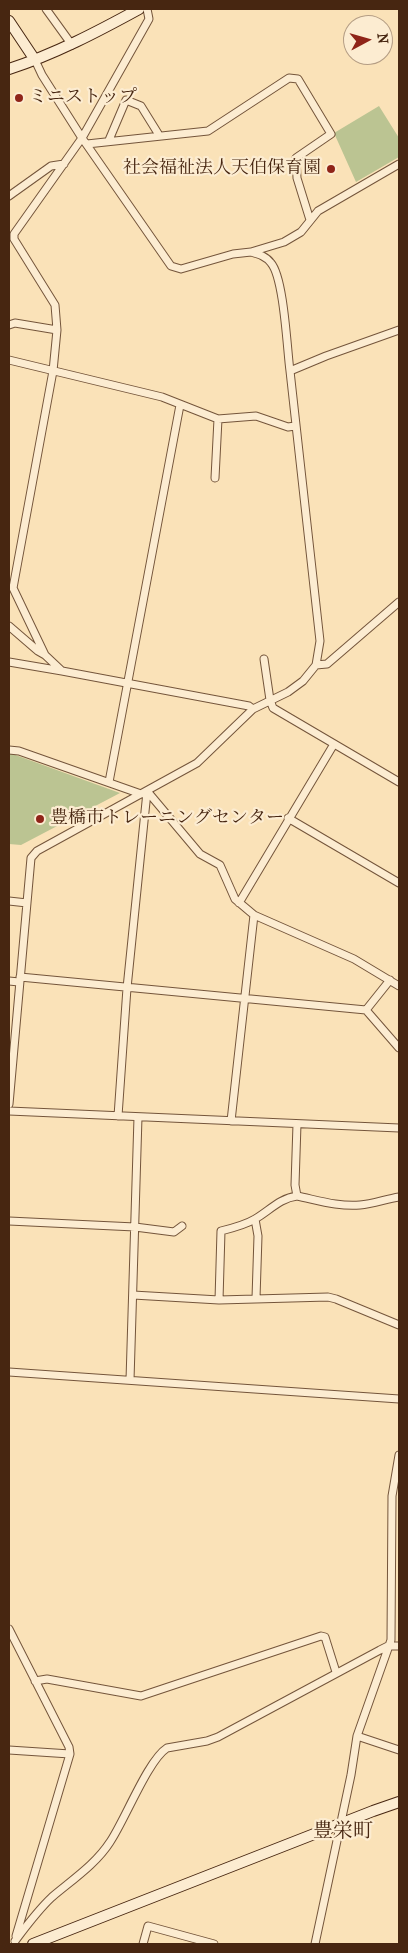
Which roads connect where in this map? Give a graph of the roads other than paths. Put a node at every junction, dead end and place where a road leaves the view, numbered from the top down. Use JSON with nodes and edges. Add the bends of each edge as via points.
{"nodes":[{"id":1,"x":46,"y":9,"type":"edge"},
{"id":2,"x":140,"y":9,"type":"edge"},
{"id":3,"x":147,"y":9,"type":"edge"},
{"id":4,"x":9,"y":21,"type":"edge"},
{"id":5,"x":72,"y":45,"type":"junction"},
{"id":6,"x":35,"y":60,"type":"junction"},
{"id":7,"x":9,"y":69,"type":"edge"},
{"id":8,"x":160,"y":135,"type":"junction"},
{"id":9,"x":109,"y":140,"type":"junction"},
{"id":10,"x":85,"y":141,"type":"junction"},
{"id":11,"x":64,"y":164,"type":"junction"},
{"id":12,"x":399,"y":164,"type":"edge"},
{"id":13,"x":9,"y":196,"type":"edge"},
{"id":14,"x":310,"y":220,"type":"junction"},
{"id":15,"x":250,"y":252,"type":"junction"},
{"id":16,"x":9,"y":325,"type":"edge"},
{"id":17,"x":57,"y":330,"type":"junction"},
{"id":18,"x":399,"y":330,"type":"edge"},
{"id":19,"x":9,"y":360,"type":"edge"},
{"id":20,"x":53,"y":371,"type":"junction"},
{"id":21,"x":290,"y":371,"type":"junction"},
{"id":22,"x":180,"y":405,"type":"junction"},
{"id":23,"x":218,"y":418,"type":"junction"},
{"id":24,"x":295,"y":426,"type":"junction"},
{"id":25,"x":215,"y":478,"type":"dead end"},
{"id":26,"x":399,"y":602,"type":"edge"},
{"id":27,"x":9,"y":626,"type":"edge"},
{"id":28,"x":45,"y":655,"type":"junction"},
{"id":29,"x":264,"y":659,"type":"dead end"},
{"id":30,"x":9,"y":662,"type":"edge"},
{"id":31,"x":316,"y":665,"type":"junction"},
{"id":32,"x":62,"y":671,"type":"junction"},
{"id":33,"x":127,"y":684,"type":"junction"},
{"id":34,"x":270,"y":700,"type":"junction"},
{"id":35,"x":253,"y":709,"type":"junction"},
{"id":36,"x":334,"y":744,"type":"junction"},
{"id":37,"x":9,"y":750,"type":"edge"},
{"id":38,"x":109,"y":782,"type":"junction"},
{"id":39,"x":399,"y":782,"type":"edge"},
{"id":40,"x":144,"y":792,"type":"junction"},
{"id":41,"x":288,"y":818,"type":"junction"},
{"id":42,"x":399,"y":883,"type":"edge"},
{"id":43,"x":9,"y":901,"type":"edge"},
{"id":44,"x":27,"y":903,"type":"junction"},
{"id":45,"x":238,"y":903,"type":"junction"},
{"id":46,"x":254,"y":915,"type":"junction"},
{"id":47,"x":20,"y":980,"type":"junction"},
{"id":48,"x":390,"y":980,"type":"junction"},
{"id":49,"x":9,"y":982,"type":"edge"},
{"id":50,"x":399,"y":986,"type":"edge"},
{"id":51,"x":127,"y":988,"type":"junction"},
{"id":52,"x":244,"y":998,"type":"junction"},
{"id":53,"x":366,"y":1010,"type":"junction"},
{"id":54,"x":399,"y":1048,"type":"edge"},
{"id":55,"x":10,"y":1064,"type":"edge"},
{"id":56,"x":9,"y":1104,"type":"edge"},
{"id":57,"x":9,"y":1111,"type":"edge"},
{"id":58,"x":118,"y":1116,"type":"junction"},
{"id":59,"x":138,"y":1117,"type":"junction"},
{"id":60,"x":231,"y":1121,"type":"junction"},
{"id":61,"x":297,"y":1124,"type":"junction"},
{"id":62,"x":399,"y":1128,"type":"edge"},
{"id":63,"x":297,"y":1196,"type":"junction"},
{"id":64,"x":399,"y":1197,"type":"edge"},
{"id":65,"x":255,"y":1220,"type":"junction"},
{"id":66,"x":9,"y":1221,"type":"edge"},
{"id":67,"x":182,"y":1226,"type":"dead end"},
{"id":68,"x":135,"y":1227,"type":"junction"},
{"id":69,"x":133,"y":1295,"type":"junction"},
{"id":70,"x":256,"y":1298,"type":"junction"},
{"id":71,"x":219,"y":1300,"type":"junction"},
{"id":72,"x":399,"y":1325,"type":"edge"},
{"id":73,"x":9,"y":1372,"type":"edge"},
{"id":74,"x":130,"y":1380,"type":"junction"},
{"id":75,"x":399,"y":1399,"type":"edge"},
{"id":76,"x":399,"y":1455,"type":"edge"},
{"id":77,"x":397,"y":1482,"type":"edge"},
{"id":78,"x":9,"y":1629,"type":"edge"},
{"id":79,"x":388,"y":1646,"type":"junction"},
{"id":80,"x":399,"y":1646,"type":"edge"},
{"id":81,"x":336,"y":1672,"type":"junction"},
{"id":82,"x":35,"y":1681,"type":"junction"},
{"id":83,"x":357,"y":1736,"type":"junction"},
{"id":84,"x":9,"y":1750,"type":"edge"},
{"id":85,"x":399,"y":1750,"type":"edge"},
{"id":86,"x":70,"y":1754,"type":"junction"},
{"id":87,"x":399,"y":1802,"type":"edge"},
{"id":88,"x":339,"y":1824,"type":"junction"},
{"id":89,"x":15,"y":1942,"type":"edge"},
{"id":90,"x":32,"y":1944,"type":"edge"},
{"id":91,"x":143,"y":1944,"type":"edge"},
{"id":92,"x":214,"y":1944,"type":"edge"},
{"id":93,"x":314,"y":1944,"type":"edge"}],
"edges":[{"from":1,"to":5,"type":"street"},
{"from":2,"to":5,"type":"street"},
{"from":3,"to":10,"type":"street","via":[[149,19]]},
{"from":4,"to":6,"type":"street"},
{"from":5,"to":6,"type":"street"},
{"from":6,"to":7,"type":"street"},
{"from":6,"to":10,"type":"street"},
{"from":8,"to":9,"type":"street"},
{"from":8,"to":9,"type":"street","via":[[141,106],[126,100]]},
{"from":8,"to":14,"type":"street","via":[[208,131],[289,78],[298,78],[331,134],[296,158]]},
{"from":9,"to":10,"type":"street"},
{"from":10,"to":11,"type":"street"},
{"from":10,"to":15,"type":"street","via":[[171,266],[181,269]]},
{"from":11,"to":13,"type":"street","via":[[51,166]]},
{"from":11,"to":17,"type":"street","via":[[14,234],[14,239],[55,305]]},
{"from":12,"to":14,"type":"street","via":[[318,211]]},
{"from":14,"to":15,"type":"street","via":[[302,232],[284,242]]},
{"from":15,"to":21,"type":"street","via":[[262,255],[276,273]]},
{"from":16,"to":17,"type":"street","via":[[15,323]]},
{"from":17,"to":20,"type":"street"},
{"from":18,"to":21,"type":"street"},
{"from":19,"to":20,"type":"street"},
{"from":20,"to":22,"type":"street","via":[[162,397]]},
{"from":20,"to":28,"type":"street","via":[[13,588]]},
{"from":21,"to":24,"type":"street"},
{"from":22,"to":23,"type":"street"},
{"from":22,"to":33,"type":"street"},
{"from":23,"to":24,"type":"street","via":[[256,416]]},
{"from":23,"to":25,"type":"street"},
{"from":24,"to":31,"type":"street","via":[[320,641]]},
{"from":26,"to":31,"type":"street","via":[[327,664]]},
{"from":27,"to":28,"type":"street"},
{"from":28,"to":32,"type":"street"},
{"from":29,"to":34,"type":"street"},
{"from":30,"to":32,"type":"street"},
{"from":31,"to":34,"type":"street","via":[[303,681]]},
{"from":32,"to":33,"type":"street"},
{"from":33,"to":35,"type":"street"},
{"from":33,"to":38,"type":"street"},
{"from":34,"to":35,"type":"street"},
{"from":34,"to":36,"type":"street","via":[[274,708]]},
{"from":35,"to":40,"type":"street","via":[[197,762]]},
{"from":36,"to":39,"type":"street"},
{"from":36,"to":41,"type":"street"},
{"from":37,"to":38,"type":"street"},
{"from":38,"to":40,"type":"street"},
{"from":40,"to":44,"type":"street","via":[[37,851],[31,858]]},
{"from":40,"to":45,"type":"street","via":[[200,854],[220,865]]},
{"from":40,"to":51,"type":"street"},
{"from":41,"to":42,"type":"street"},
{"from":41,"to":45,"type":"street"},
{"from":43,"to":44,"type":"street"},
{"from":44,"to":47,"type":"street"},
{"from":45,"to":46,"type":"street"},
{"from":46,"to":48,"type":"street","via":[[354,958]]},
{"from":46,"to":52,"type":"street"},
{"from":47,"to":49,"type":"street"},
{"from":47,"to":51,"type":"street"},
{"from":47,"to":55,"type":"street"},
{"from":48,"to":50,"type":"street"},
{"from":48,"to":53,"type":"street"},
{"from":51,"to":52,"type":"street"},
{"from":51,"to":58,"type":"street"},
{"from":52,"to":53,"type":"street"},
{"from":52,"to":60,"type":"street"},
{"from":53,"to":54,"type":"street"},
{"from":55,"to":56,"type":"street"},
{"from":57,"to":58,"type":"street"},
{"from":58,"to":59,"type":"street"},
{"from":59,"to":60,"type":"street"},
{"from":59,"to":68,"type":"street"},
{"from":60,"to":61,"type":"street"},
{"from":61,"to":62,"type":"street"},
{"from":61,"to":63,"type":"street"},
{"from":63,"to":64,"type":"street","via":[[349,1206]]},
{"from":63,"to":65,"type":"street","via":[[287,1197]]},
{"from":65,"to":70,"type":"street","via":[[258,1236]]},
{"from":65,"to":71,"type":"street","via":[[221,1231]]},
{"from":66,"to":68,"type":"street"},
{"from":67,"to":68,"type":"street","via":[[174,1232]]},
{"from":68,"to":69,"type":"street"},
{"from":69,"to":71,"type":"street"},
{"from":69,"to":74,"type":"street"},
{"from":70,"to":71,"type":"street"},
{"from":70,"to":72,"type":"street","via":[[336,1299]]},
{"from":73,"to":74,"type":"street"},
{"from":74,"to":75,"type":"street"},
{"from":76,"to":77,"type":"street"},
{"from":77,"to":79,"type":"street","via":[[392,1496],[391,1640]]},
{"from":78,"to":82,"type":"street"},
{"from":79,"to":80,"type":"street"},
{"from":79,"to":81,"type":"street"},
{"from":79,"to":83,"type":"street"},
{"from":81,"to":82,"type":"street","via":[[325,1637],[321,1636],[141,1696],[47,1680]]},
{"from":81,"to":89,"type":"street","via":[[218,1737],[162,1751],[100,1856],[39,1910]]},
{"from":82,"to":86,"type":"street"},
{"from":83,"to":85,"type":"street"},
{"from":83,"to":88,"type":"street"},
{"from":84,"to":86,"type":"street"},
{"from":86,"to":89,"type":"street"},
{"from":87,"to":88,"type":"street"},
{"from":88,"to":90,"type":"street"},
{"from":88,"to":93,"type":"street"},
{"from":91,"to":92,"type":"street","via":[[148,1926]]}]}
